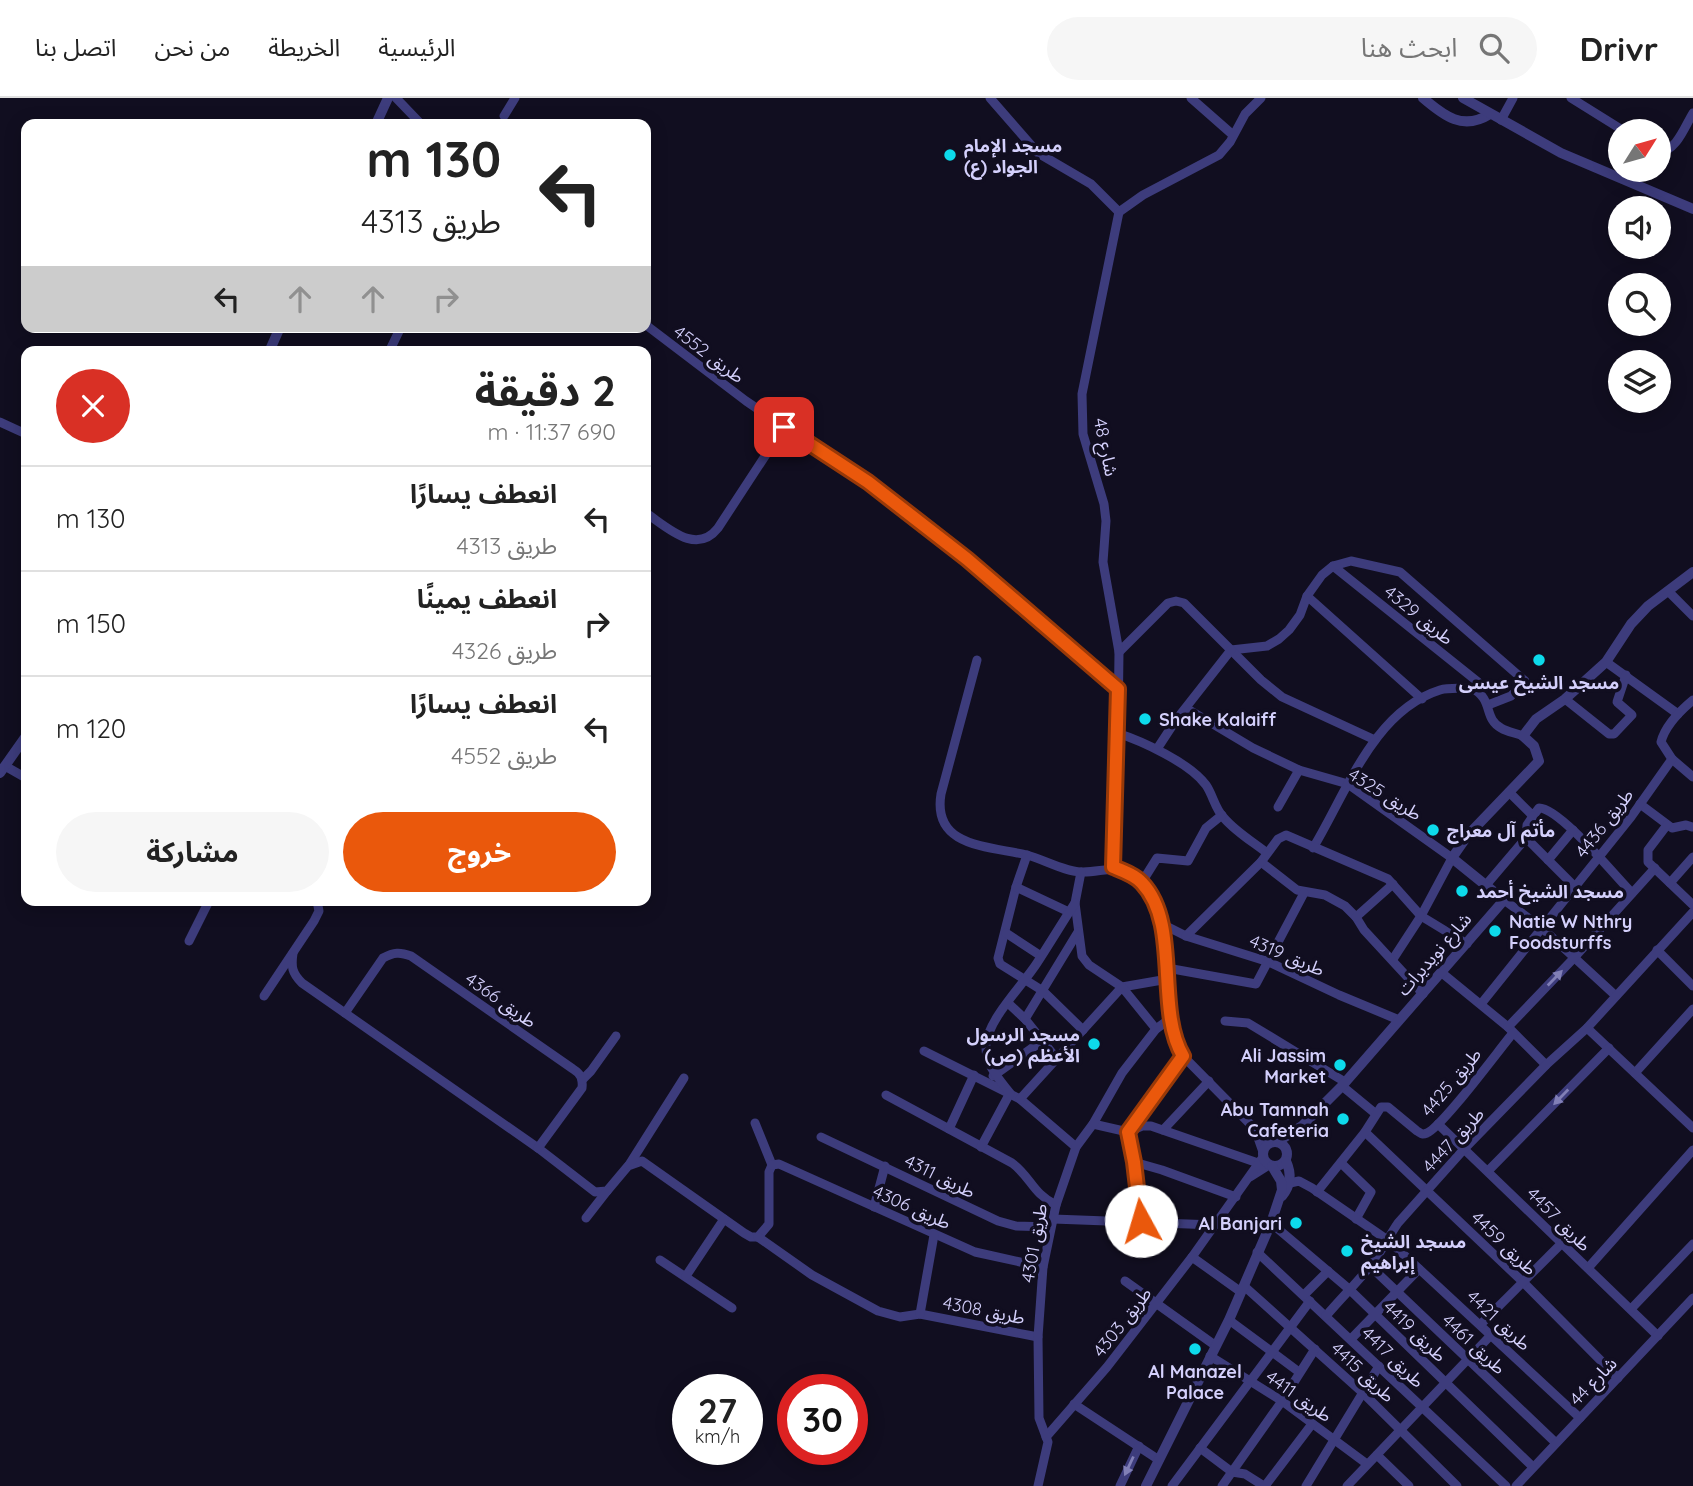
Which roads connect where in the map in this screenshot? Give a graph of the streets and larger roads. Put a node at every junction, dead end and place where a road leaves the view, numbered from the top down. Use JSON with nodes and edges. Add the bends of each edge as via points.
{"nodes":[{"id":1,"x":388,"y":98,"type":"edge"},
{"id":2,"x":396,"y":98,"type":"edge"},
{"id":3,"x":515,"y":98,"type":"edge"},
{"id":4,"x":990,"y":98,"type":"edge"},
{"id":5,"x":1191,"y":98,"type":"edge"},
{"id":6,"x":1261,"y":98,"type":"edge"},
{"id":7,"x":1423,"y":98,"type":"edge"},
{"id":8,"x":1463,"y":98,"type":"edge"},
{"id":9,"x":1513,"y":98,"type":"edge"},
{"id":10,"x":1571,"y":98,"type":"edge"},
{"id":11,"x":1693,"y":113,"type":"edge"},
{"id":12,"x":1490,"y":114,"type":"junction"},
{"id":13,"x":504,"y":116,"type":"dead end"},
{"id":14,"x":378,"y":119,"type":"edge"},
{"id":15,"x":416,"y":119,"type":"edge"},
{"id":16,"x":1500,"y":120,"type":"junction"},
{"id":17,"x":1608,"y":121,"type":"edge"},
{"id":18,"x":1233,"y":135,"type":"junction"},
{"id":19,"x":1671,"y":148,"type":"edge"},
{"id":20,"x":1693,"y":209,"type":"edge"},
{"id":21,"x":1119,"y":212,"type":"junction"},
{"id":22,"x":651,"y":329,"type":"edge"},
{"id":23,"x":0,"y":422,"type":"edge"},
{"id":24,"x":784,"y":427,"type":"junction"},
{"id":25,"x":21,"y":432,"type":"edge"},
{"id":26,"x":651,"y":516,"type":"edge"},
{"id":27,"x":1333,"y":566,"type":"junction"},
{"id":28,"x":1693,"y":572,"type":"edge"},
{"id":29,"x":1668,"y":591,"type":"junction"},
{"id":30,"x":1307,"y":596,"type":"junction"},
{"id":31,"x":1693,"y":616,"type":"edge"},
{"id":32,"x":1231,"y":650,"type":"junction"},
{"id":33,"x":1119,"y":652,"type":"junction"},
{"id":34,"x":977,"y":660,"type":"dead end"},
{"id":35,"x":1606,"y":662,"type":"junction"},
{"id":36,"x":1626,"y":675,"type":"junction"},
{"id":37,"x":1118,"y":689,"type":"junction"},
{"id":38,"x":1480,"y":693,"type":"junction"},
{"id":39,"x":1422,"y":699,"type":"junction"},
{"id":40,"x":1565,"y":699,"type":"junction"},
{"id":41,"x":1692,"y":700,"type":"edge"},
{"id":42,"x":1488,"y":705,"type":"junction"},
{"id":43,"x":1185,"y":708,"type":"junction"},
{"id":44,"x":1678,"y":714,"type":"junction"},
{"id":45,"x":1117,"y":733,"type":"junction"},
{"id":46,"x":1522,"y":736,"type":"junction"},
{"id":47,"x":1375,"y":740,"type":"junction"},
{"id":48,"x":21,"y":743,"type":"edge"},
{"id":49,"x":1157,"y":749,"type":"junction"},
{"id":50,"x":1672,"y":759,"type":"junction"},
{"id":51,"x":2,"y":770,"type":"edge"},
{"id":52,"x":1299,"y":770,"type":"junction"},
{"id":53,"x":21,"y":776,"type":"edge"},
{"id":54,"x":1693,"y":776,"type":"edge"},
{"id":55,"x":1348,"y":784,"type":"junction"},
{"id":56,"x":1509,"y":792,"type":"junction"},
{"id":57,"x":1640,"y":804,"type":"junction"},
{"id":58,"x":1278,"y":807,"type":"dead end"},
{"id":59,"x":1222,"y":815,"type":"junction"},
{"id":60,"x":1533,"y":816,"type":"junction"},
{"id":61,"x":1667,"y":825,"type":"junction"},
{"id":62,"x":1692,"y":826,"type":"edge"},
{"id":63,"x":1573,"y":830,"type":"junction"},
{"id":64,"x":1526,"y":838,"type":"junction"},
{"id":65,"x":1313,"y":848,"type":"junction"},
{"id":66,"x":1267,"y":853,"type":"junction"},
{"id":67,"x":1027,"y":855,"type":"junction"},
{"id":68,"x":1452,"y":858,"type":"junction"},
{"id":69,"x":1598,"y":858,"type":"junction"},
{"id":70,"x":1693,"y":858,"type":"edge"},
{"id":71,"x":1548,"y":860,"type":"junction"},
{"id":72,"x":1261,"y":862,"type":"junction"},
{"id":73,"x":1113,"y":867,"type":"junction"},
{"id":74,"x":1655,"y":868,"type":"junction"},
{"id":75,"x":1081,"y":872,"type":"junction"},
{"id":76,"x":1142,"y":882,"type":"junction"},
{"id":77,"x":1670,"y":883,"type":"junction"},
{"id":78,"x":1392,"y":884,"type":"junction"},
{"id":79,"x":1486,"y":885,"type":"junction"},
{"id":80,"x":1016,"y":887,"type":"junction"},
{"id":81,"x":1574,"y":887,"type":"junction"},
{"id":82,"x":1304,"y":892,"type":"junction"},
{"id":83,"x":1632,"y":893,"type":"junction"},
{"id":84,"x":1504,"y":900,"type":"junction"},
{"id":85,"x":1075,"y":903,"type":"junction"},
{"id":86,"x":1693,"y":905,"type":"edge"},
{"id":87,"x":206,"y":906,"type":"edge"},
{"id":88,"x":318,"y":906,"type":"edge"},
{"id":89,"x":1069,"y":912,"type":"junction"},
{"id":90,"x":1693,"y":912,"type":"edge"},
{"id":91,"x":1421,"y":916,"type":"junction"},
{"id":92,"x":1356,"y":917,"type":"junction"},
{"id":93,"x":1162,"y":924,"type":"junction"},
{"id":94,"x":1542,"y":928,"type":"junction"},
{"id":95,"x":1079,"y":932,"type":"junction"},
{"id":96,"x":1006,"y":933,"type":"junction"},
{"id":97,"x":1186,"y":936,"type":"junction"},
{"id":98,"x":189,"y":941,"type":"dead end"},
{"id":99,"x":1467,"y":944,"type":"junction"},
{"id":100,"x":1657,"y":950,"type":"junction"},
{"id":101,"x":293,"y":953,"type":"junction"},
{"id":102,"x":1041,"y":956,"type":"junction"},
{"id":103,"x":1393,"y":959,"type":"junction"},
{"id":104,"x":1573,"y":959,"type":"junction"},
{"id":105,"x":1269,"y":961,"type":"junction"},
{"id":106,"x":1167,"y":968,"type":"junction"},
{"id":107,"x":1442,"y":972,"type":"junction"},
{"id":108,"x":1025,"y":979,"type":"junction"},
{"id":109,"x":1168,"y":979,"type":"junction"},
{"id":110,"x":1122,"y":986,"type":"junction"},
{"id":111,"x":1693,"y":986,"type":"edge"},
{"id":112,"x":1043,"y":991,"type":"junction"},
{"id":113,"x":1423,"y":993,"type":"junction"},
{"id":114,"x":264,"y":996,"type":"dead end"},
{"id":115,"x":1616,"y":996,"type":"junction"},
{"id":116,"x":1008,"y":1003,"type":"junction"},
{"id":117,"x":1481,"y":1004,"type":"junction"},
{"id":118,"x":1693,"y":1009,"type":"edge"},
{"id":119,"x":345,"y":1013,"type":"junction"},
{"id":120,"x":1171,"y":1018,"type":"junction"},
{"id":121,"x":1025,"y":1019,"type":"junction"},
{"id":122,"x":1399,"y":1020,"type":"junction"},
{"id":123,"x":1225,"y":1021,"type":"dead end"},
{"id":124,"x":1587,"y":1028,"type":"junction"},
{"id":125,"x":1156,"y":1029,"type":"junction"},
{"id":126,"x":1083,"y":1030,"type":"junction"},
{"id":127,"x":1511,"y":1030,"type":"junction"},
{"id":128,"x":616,"y":1036,"type":"dead end"},
{"id":129,"x":1042,"y":1041,"type":"junction"},
{"id":130,"x":1609,"y":1048,"type":"junction"},
{"id":131,"x":924,"y":1051,"type":"dead end"},
{"id":132,"x":1183,"y":1056,"type":"junction"},
{"id":133,"x":1057,"y":1059,"type":"junction"},
{"id":134,"x":1546,"y":1065,"type":"junction"},
{"id":135,"x":1635,"y":1073,"type":"junction"},
{"id":136,"x":974,"y":1074,"type":"junction"},
{"id":137,"x":996,"y":1074,"type":"junction"},
{"id":138,"x":684,"y":1078,"type":"dead end"},
{"id":139,"x":582,"y":1080,"type":"junction"},
{"id":140,"x":986,"y":1081,"type":"junction"},
{"id":141,"x":1209,"y":1082,"type":"junction"},
{"id":142,"x":1343,"y":1084,"type":"junction"},
{"id":143,"x":1010,"y":1093,"type":"junction"},
{"id":144,"x":886,"y":1095,"type":"dead end"},
{"id":145,"x":1020,"y":1099,"type":"junction"},
{"id":146,"x":1693,"y":1111,"type":"edge"},
{"id":147,"x":1376,"y":1114,"type":"junction"},
{"id":148,"x":1684,"y":1120,"type":"junction"},
{"id":149,"x":755,"y":1123,"type":"dead end"},
{"id":150,"x":1093,"y":1124,"type":"junction"},
{"id":151,"x":1438,"y":1124,"type":"junction"},
{"id":152,"x":1302,"y":1126,"type":"junction"},
{"id":153,"x":1253,"y":1127,"type":"junction"},
{"id":154,"x":1693,"y":1128,"type":"edge"},
{"id":155,"x":949,"y":1129,"type":"junction"},
{"id":156,"x":1163,"y":1130,"type":"junction"},
{"id":157,"x":1128,"y":1132,"type":"junction"},
{"id":158,"x":1365,"y":1132,"type":"junction"},
{"id":159,"x":821,"y":1138,"type":"dead end"},
{"id":160,"x":1276,"y":1142,"type":"junction"},
{"id":161,"x":981,"y":1147,"type":"junction"},
{"id":162,"x":1076,"y":1147,"type":"junction"},
{"id":163,"x":538,"y":1148,"type":"junction"},
{"id":164,"x":1465,"y":1148,"type":"junction"},
{"id":165,"x":1693,"y":1150,"type":"edge"},
{"id":166,"x":1287,"y":1158,"type":"junction"},
{"id":167,"x":1265,"y":1161,"type":"junction"},
{"id":168,"x":1134,"y":1162,"type":"junction"},
{"id":169,"x":1341,"y":1163,"type":"junction"},
{"id":170,"x":772,"y":1165,"type":"junction"},
{"id":171,"x":628,"y":1166,"type":"junction"},
{"id":172,"x":885,"y":1166,"type":"junction"},
{"id":173,"x":1488,"y":1171,"type":"junction"},
{"id":174,"x":1290,"y":1183,"type":"junction"},
{"id":175,"x":607,"y":1191,"type":"junction"},
{"id":176,"x":1428,"y":1191,"type":"junction"},
{"id":177,"x":1317,"y":1192,"type":"junction"},
{"id":178,"x":1236,"y":1197,"type":"junction"},
{"id":179,"x":1280,"y":1198,"type":"junction"},
{"id":180,"x":1056,"y":1205,"type":"junction"},
{"id":181,"x":874,"y":1207,"type":"junction"},
{"id":182,"x":586,"y":1218,"type":"dead end"},
{"id":183,"x":724,"y":1219,"type":"junction"},
{"id":184,"x":1356,"y":1219,"type":"junction"},
{"id":185,"x":1141,"y":1221,"type":"junction"},
{"id":186,"x":1051,"y":1223,"type":"junction"},
{"id":187,"x":1271,"y":1223,"type":"junction"},
{"id":188,"x":1215,"y":1226,"type":"junction"},
{"id":189,"x":934,"y":1235,"type":"junction"},
{"id":190,"x":758,"y":1237,"type":"junction"},
{"id":191,"x":1389,"y":1241,"type":"junction"},
{"id":192,"x":1563,"y":1243,"type":"junction"},
{"id":193,"x":1693,"y":1244,"type":"edge"},
{"id":194,"x":1257,"y":1252,"type":"junction"},
{"id":195,"x":1192,"y":1257,"type":"junction"},
{"id":196,"x":660,"y":1260,"type":"dead end"},
{"id":197,"x":1370,"y":1266,"type":"junction"},
{"id":198,"x":1043,"y":1267,"type":"junction"},
{"id":199,"x":1588,"y":1268,"type":"junction"},
{"id":200,"x":1419,"y":1269,"type":"junction"},
{"id":201,"x":1328,"y":1271,"type":"junction"},
{"id":202,"x":686,"y":1276,"type":"junction"},
{"id":203,"x":1125,"y":1281,"type":"dead end"},
{"id":204,"x":1523,"y":1282,"type":"junction"},
{"id":205,"x":1242,"y":1289,"type":"junction"},
{"id":206,"x":1349,"y":1289,"type":"junction"},
{"id":207,"x":1396,"y":1291,"type":"junction"},
{"id":208,"x":1307,"y":1298,"type":"junction"},
{"id":209,"x":1693,"y":1298,"type":"edge"},
{"id":210,"x":1156,"y":1303,"type":"junction"},
{"id":211,"x":732,"y":1308,"type":"dead end"},
{"id":212,"x":1631,"y":1309,"type":"junction"},
{"id":213,"x":920,"y":1314,"type":"junction"},
{"id":214,"x":1374,"y":1314,"type":"junction"},
{"id":215,"x":1326,"y":1316,"type":"junction"},
{"id":216,"x":1229,"y":1320,"type":"junction"},
{"id":217,"x":1480,"y":1324,"type":"junction"},
{"id":218,"x":1289,"y":1326,"type":"junction"},
{"id":219,"x":1491,"y":1335,"type":"junction"},
{"id":220,"x":1658,"y":1336,"type":"junction"},
{"id":221,"x":1038,"y":1337,"type":"junction"},
{"id":222,"x":1351,"y":1339,"type":"junction"},
{"id":223,"x":1315,"y":1349,"type":"junction"},
{"id":224,"x":1271,"y":1350,"type":"junction"},
{"id":225,"x":1213,"y":1351,"type":"junction"},
{"id":226,"x":1467,"y":1359,"type":"junction"},
{"id":227,"x":1379,"y":1366,"type":"junction"},
{"id":228,"x":1299,"y":1372,"type":"junction"},
{"id":229,"x":1618,"y":1378,"type":"junction"},
{"id":230,"x":1250,"y":1381,"type":"junction"},
{"id":231,"x":1445,"y":1382,"type":"junction"},
{"id":232,"x":1363,"y":1393,"type":"junction"},
{"id":233,"x":1282,"y":1401,"type":"junction"},
{"id":234,"x":1074,"y":1404,"type":"junction"},
{"id":235,"x":1421,"y":1406,"type":"junction"},
{"id":236,"x":1580,"y":1418,"type":"junction"},
{"id":237,"x":1312,"y":1424,"type":"junction"},
{"id":238,"x":1400,"y":1429,"type":"junction"},
{"id":239,"x":1046,"y":1437,"type":"junction"},
{"id":240,"x":1334,"y":1441,"type":"junction"},
{"id":241,"x":1556,"y":1443,"type":"junction"},
{"id":242,"x":1139,"y":1446,"type":"junction"},
{"id":243,"x":1200,"y":1448,"type":"junction"},
{"id":244,"x":1377,"y":1455,"type":"junction"},
{"id":245,"x":1159,"y":1460,"type":"junction"},
{"id":246,"x":1367,"y":1464,"type":"junction"},
{"id":247,"x":1533,"y":1467,"type":"junction"},
{"id":248,"x":1232,"y":1472,"type":"junction"},
{"id":249,"x":1353,"y":1484,"type":"edge"},
{"id":250,"x":1038,"y":1486,"type":"edge"},
{"id":251,"x":1120,"y":1486,"type":"edge"},
{"id":252,"x":1146,"y":1486,"type":"edge"},
{"id":253,"x":1172,"y":1486,"type":"edge"},
{"id":254,"x":1222,"y":1486,"type":"edge"},
{"id":255,"x":1264,"y":1486,"type":"edge"},
{"id":256,"x":1306,"y":1486,"type":"edge"},
{"id":257,"x":1409,"y":1486,"type":"edge"},
{"id":258,"x":1457,"y":1486,"type":"edge"},
{"id":259,"x":1506,"y":1486,"type":"edge"},
{"id":260,"x":1516,"y":1486,"type":"edge"}],
"edges":[{"from":1,"to":14,"type":"street"},
{"from":2,"to":15,"type":"street"},
{"from":3,"to":13,"type":"street"},
{"from":4,"to":21,"type":"street","via":[[1038,153],[1091,184]]},
{"from":5,"to":18,"type":"street"},
{"from":6,"to":18,"type":"street"},
{"from":7,"to":12,"type":"street","via":[[1458,121],[1476,121]]},
{"from":8,"to":12,"type":"street"},
{"from":9,"to":16,"type":"street"},
{"from":10,"to":17,"type":"street"},
{"from":11,"to":19,"type":"street"},
{"from":12,"to":16,"type":"street"},
{"from":16,"to":20,"type":"street","via":[[1561,153]]},
{"from":18,"to":21,"type":"street","via":[[1219,155]]},
{"from":21,"to":33,"type":"street","name":"شارع 48","via":[[1082,394],[1083,434],[1104,504],[1102,562]]},
{"from":22,"to":24,"type":"street","name":"طريق 4552"},
{"from":23,"to":25,"type":"street"},
{"from":24,"to":26,"type":"street","via":[[708,538],[687,540]]},
{"from":24,"to":37,"type":"street","name":"طريق 4552","via":[[868,482],[967,559]]},
{"from":27,"to":30,"type":"street"},
{"from":27,"to":38,"type":"street","name":"طريق 4329","via":[[1478,682]]},
{"from":27,"to":42,"type":"street","via":[[1351,561],[1400,572],[1525,681],[1511,696]]},
{"from":28,"to":29,"type":"street"},
{"from":29,"to":31,"type":"street"},
{"from":29,"to":35,"type":"street","via":[[1631,624]]},
{"from":30,"to":32,"type":"street","via":[[1300,615],[1279,639],[1267,646]]},
{"from":30,"to":39,"type":"street"},
{"from":32,"to":33,"type":"street","via":[[1191,608],[1176,601],[1161,609]]},
{"from":32,"to":43,"type":"street"},
{"from":32,"to":47,"type":"street","via":[[1282,698]]},
{"from":33,"to":37,"type":"street","name":"شارع 48"},
{"from":34,"to":67,"type":"street","via":[[939,808],[942,821],[951,832],[976,845]]},
{"from":35,"to":36,"type":"street"},
{"from":35,"to":40,"type":"street"},
{"from":36,"to":40,"type":"street","via":[[1617,702],[1632,715],[1614,734]]},
{"from":36,"to":44,"type":"street"},
{"from":37,"to":45,"type":"street","name":"شارع 48"},
{"from":38,"to":39,"type":"street","via":[[1472,688],[1452,688]]},
{"from":38,"to":42,"type":"street","name":"طريق 4329"},
{"from":39,"to":47,"type":"street"},
{"from":40,"to":46,"type":"street","via":[[1536,719]]},
{"from":41,"to":44,"type":"street"},
{"from":42,"to":46,"type":"street","name":"طريق 4329","via":[[1489,716],[1500,728]]},
{"from":43,"to":49,"type":"street"},
{"from":43,"to":52,"type":"street","name":"طريق 4325"},
{"from":44,"to":50,"type":"street","via":[[1661,742]]},
{"from":45,"to":49,"type":"street"},
{"from":45,"to":73,"type":"street","name":"شارع 48"},
{"from":46,"to":56,"type":"street","via":[[1534,746],[1539,761]]},
{"from":47,"to":55,"type":"street"},
{"from":48,"to":51,"type":"street"},
{"from":49,"to":59,"type":"street","via":[[1199,778]]},
{"from":50,"to":54,"type":"street"},
{"from":50,"to":57,"type":"street","name":"طريق 4436"},
{"from":51,"to":53,"type":"street"},
{"from":52,"to":55,"type":"street","name":"طريق 4325"},
{"from":52,"to":58,"type":"street"},
{"from":55,"to":65,"type":"street"},
{"from":55,"to":68,"type":"street","name":"طريق 4325"},
{"from":56,"to":60,"type":"street"},
{"from":56,"to":68,"type":"street"},
{"from":57,"to":61,"type":"street"},
{"from":57,"to":69,"type":"street","name":"طريق 4436"},
{"from":59,"to":66,"type":"street"},
{"from":59,"to":76,"type":"street","via":[[1206,828],[1188,861],[1157,858]]},
{"from":60,"to":63,"type":"street","via":[[1544,808]]},
{"from":60,"to":64,"type":"street"},
{"from":61,"to":62,"type":"street","via":[[1674,829]]},
{"from":61,"to":74,"type":"street","via":[[1647,854]]},
{"from":63,"to":69,"type":"street"},
{"from":63,"to":71,"type":"street"},
{"from":64,"to":71,"type":"street"},
{"from":64,"to":79,"type":"street"},
{"from":65,"to":66,"type":"street","via":[[1286,835]]},
{"from":65,"to":78,"type":"street"},
{"from":66,"to":72,"type":"street"},
{"from":67,"to":75,"type":"street"},
{"from":67,"to":80,"type":"street"},
{"from":68,"to":79,"type":"street"},
{"from":68,"to":91,"type":"street"},
{"from":69,"to":81,"type":"street","name":"طريق 4436"},
{"from":69,"to":83,"type":"street"},
{"from":70,"to":77,"type":"street"},
{"from":71,"to":81,"type":"street"},
{"from":72,"to":82,"type":"street"},
{"from":72,"to":97,"type":"street"},
{"from":73,"to":75,"type":"street"},
{"from":73,"to":76,"type":"street"},
{"from":74,"to":77,"type":"street"},
{"from":74,"to":83,"type":"street","name":"طريق 4425"},
{"from":75,"to":85,"type":"street"},
{"from":76,"to":93,"type":"street"},
{"from":77,"to":86,"type":"street"},
{"from":78,"to":91,"type":"street"},
{"from":78,"to":92,"type":"street"},
{"from":79,"to":84,"type":"street"},
{"from":80,"to":89,"type":"street"},
{"from":80,"to":96,"type":"street"},
{"from":81,"to":94,"type":"street","name":"طريق 4436"},
{"from":82,"to":92,"type":"street","via":[[1332,898]]},
{"from":82,"to":105,"type":"street"},
{"from":83,"to":104,"type":"street","name":"طريق 4425"},
{"from":84,"to":94,"type":"street"},
{"from":84,"to":99,"type":"street","name":"شارع نويديرات"},
{"from":85,"to":89,"type":"street"},
{"from":85,"to":95,"type":"street"},
{"from":87,"to":98,"type":"street"},
{"from":88,"to":101,"type":"street"},
{"from":89,"to":102,"type":"street"},
{"from":90,"to":100,"type":"street","name":"طريق 4447"},
{"from":91,"to":99,"type":"street"},
{"from":91,"to":103,"type":"street"},
{"from":92,"to":103,"type":"street"},
{"from":93,"to":97,"type":"street","name":"طريق 4319"},
{"from":93,"to":106,"type":"street"},
{"from":94,"to":104,"type":"street"},
{"from":94,"to":117,"type":"street","name":"طريق 4436"},
{"from":95,"to":110,"type":"street","via":[[1082,956],[1089,965]]},
{"from":95,"to":112,"type":"street"},
{"from":96,"to":102,"type":"street"},
{"from":96,"to":108,"type":"street","via":[[1000,964]]},
{"from":97,"to":105,"type":"street","name":"طريق 4319"},
{"from":99,"to":107,"type":"street","name":"شارع نويديرات"},
{"from":100,"to":111,"type":"street"},
{"from":100,"to":115,"type":"street","name":"طريق 4447"},
{"from":101,"to":114,"type":"street"},
{"from":101,"to":119,"type":"street","via":[[293,975]]},
{"from":102,"to":108,"type":"street"},
{"from":103,"to":113,"type":"street"},
{"from":104,"to":115,"type":"street"},
{"from":127,"to":104,"type":"street","name":"طريق 4425","one_way":true},
{"from":105,"to":106,"type":"street","via":[[1256,984]]},
{"from":105,"to":122,"type":"street","name":"طريق 4319"},
{"from":106,"to":109,"type":"street"},
{"from":107,"to":113,"type":"street","name":"شارع نويديرات"},
{"from":107,"to":117,"type":"street"},
{"from":108,"to":112,"type":"street"},
{"from":108,"to":116,"type":"street"},
{"from":109,"to":110,"type":"street"},
{"from":109,"to":120,"type":"street"},
{"from":110,"to":125,"type":"street"},
{"from":110,"to":126,"type":"street"},
{"from":112,"to":121,"type":"street"},
{"from":112,"to":126,"type":"street"},
{"from":113,"to":122,"type":"street","name":"شارع نويديرات"},
{"from":115,"to":124,"type":"street","name":"طريق 4447"},
{"from":116,"to":121,"type":"street"},
{"from":116,"to":137,"type":"street","via":[[988,1037],[988,1057]]},
{"from":117,"to":127,"type":"street"},
{"from":118,"to":135,"type":"street"},
{"from":119,"to":139,"type":"street","name":"طريق 4366","via":[[383,958],[402,953],[579,1073]]},
{"from":119,"to":163,"type":"street"},
{"from":120,"to":125,"type":"street","name":"طريق 4301"},
{"from":120,"to":132,"type":"street"},
{"from":121,"to":129,"type":"street"},
{"from":122,"to":142,"type":"street","name":"شارع نويديرات"},
{"from":123,"to":142,"type":"street","via":[[1248,1023]]},
{"from":124,"to":130,"type":"street"},
{"from":124,"to":134,"type":"street","name":"طريق 4447"},
{"from":125,"to":150,"type":"street","name":"طريق 4301","via":[[1122,1073]]},
{"from":126,"to":133,"type":"street"},
{"from":127,"to":134,"type":"street"},
{"from":127,"to":151,"type":"street","name":"طريق 4425"},
{"from":128,"to":139,"type":"street"},
{"from":129,"to":133,"type":"street"},
{"from":129,"to":137,"type":"street"},
{"from":130,"to":135,"type":"street"},
{"from":130,"to":173,"type":"street","one_way":true},
{"from":131,"to":136,"type":"street"},
{"from":132,"to":141,"type":"street"},
{"from":132,"to":157,"type":"street"},
{"from":133,"to":145,"type":"street"},
{"from":134,"to":164,"type":"street","name":"طريق 4447"},
{"from":135,"to":148,"type":"street"},
{"from":136,"to":140,"type":"street"},
{"from":136,"to":155,"type":"street"},
{"from":137,"to":140,"type":"street"},
{"from":137,"to":143,"type":"street"},
{"from":138,"to":171,"type":"street"},
{"from":139,"to":163,"type":"street","via":[[582,1088]]},
{"from":140,"to":143,"type":"street"},
{"from":141,"to":153,"type":"street"},
{"from":141,"to":156,"type":"street"},
{"from":142,"to":147,"type":"street"},
{"from":142,"to":152,"type":"street","name":"شارع نويديرات"},
{"from":143,"to":145,"type":"street"},
{"from":143,"to":161,"type":"street"},
{"from":144,"to":155,"type":"street"},
{"from":145,"to":162,"type":"street"},
{"from":146,"to":148,"type":"street"},
{"from":147,"to":151,"type":"street","name":"طريق 4425","via":[[1381,1107],[1388,1107],[1422,1134]]},
{"from":147,"to":158,"type":"street"},
{"from":148,"to":154,"type":"street"},
{"from":149,"to":170,"type":"street"},
{"from":150,"to":157,"type":"street"},
{"from":150,"to":162,"type":"street","name":"طريق 4301"},
{"from":151,"to":164,"type":"street","name":"طريق 4457"},
{"from":152,"to":160,"type":"street","name":"شارع نويديرات"},
{"from":152,"to":166,"type":"street","name":"شارع نويديرات"},
{"from":153,"to":160,"type":"street"},
{"from":153,"to":167,"type":"street"},
{"from":155,"to":161,"type":"street"},
{"from":156,"to":157,"type":"street","via":[[1142,1126]]},
{"from":156,"to":167,"type":"street"},
{"from":157,"to":168,"type":"street"},
{"from":158,"to":169,"type":"street"},
{"from":158,"to":176,"type":"street","name":"طريق 4459"},
{"from":159,"to":172,"type":"street","name":"طريق 4311"},
{"from":160,"to":166,"type":"street","via":[[1283,1145]]},
{"from":160,"to":167,"type":"street","via":[[1268,1145]]},
{"from":161,"to":180,"type":"street","via":[[1018,1168],[1037,1194]]},
{"from":162,"to":180,"type":"street","name":"طريق 4301"},
{"from":163,"to":175,"type":"street","via":[[589,1189]]},
{"from":164,"to":173,"type":"street","name":"طريق 4457"},
{"from":164,"to":176,"type":"street","name":"طريق 4447"},
{"from":165,"to":199,"type":"street"},
{"from":166,"to":167,"type":"street","via":[[1280,1166]]},
{"from":166,"to":174,"type":"street"},
{"from":167,"to":178,"type":"street","name":"طريق 4303"},
{"from":167,"to":179,"type":"street","via":[[1281,1181]]},
{"from":168,"to":178,"type":"street"},
{"from":168,"to":185,"type":"street"},
{"from":169,"to":177,"type":"street"},
{"from":169,"to":184,"type":"street","via":[[1371,1192]]},
{"from":170,"to":181,"type":"street","name":"طريق 4306","via":[[779,1164]]},
{"from":170,"to":190,"type":"street","via":[[769,1224]]},
{"from":171,"to":175,"type":"street"},
{"from":171,"to":183,"type":"street","via":[[642,1161]]},
{"from":172,"to":181,"type":"street"},
{"from":172,"to":186,"type":"street","name":"طريق 4311","via":[[998,1221],[1016,1226]]},
{"from":173,"to":192,"type":"street","name":"طريق 4457"},
{"from":174,"to":177,"type":"street","name":"طريق 4421","via":[[1298,1181]]},
{"from":174,"to":179,"type":"street"},
{"from":175,"to":182,"type":"street"},
{"from":176,"to":191,"type":"street","name":"طريق 4447","via":[[1398,1223]]},
{"from":176,"to":204,"type":"street","name":"طريق 4459"},
{"from":177,"to":184,"type":"street","name":"طريق 4421"},
{"from":178,"to":188,"type":"street","name":"طريق 4303"},
{"from":179,"to":187,"type":"street"},
{"from":180,"to":186,"type":"street","name":"طريق 4301"},
{"from":181,"to":189,"type":"street","name":"طريق 4306"},
{"from":183,"to":190,"type":"street"},
{"from":183,"to":202,"type":"street"},
{"from":184,"to":191,"type":"street","name":"طريق 4421"},
{"from":185,"to":186,"type":"street","name":"طريق 4311"},
{"from":185,"to":188,"type":"street","name":"طريق 4311"},
{"from":186,"to":198,"type":"street","name":"طريق 4301"},
{"from":187,"to":194,"type":"street"},
{"from":187,"to":201,"type":"street","name":"طريق 4419"},
{"from":188,"to":195,"type":"street","name":"طريق 4303"},
{"from":189,"to":198,"type":"street","name":"طريق 4306","via":[[984,1254]]},
{"from":189,"to":213,"type":"street","name":"طريق 4308"},
{"from":190,"to":213,"type":"street","via":[[811,1275],[878,1311],[900,1317]]},
{"from":191,"to":197,"type":"street","name":"طريق 4447"},
{"from":191,"to":200,"type":"street","name":"طريق 4421"},
{"from":192,"to":199,"type":"street","name":"طريق 4457"},
{"from":192,"to":204,"type":"street"},
{"from":193,"to":212,"type":"street"},
{"from":194,"to":205,"type":"street"},
{"from":194,"to":208,"type":"street","name":"طريق 4417"},
{"from":195,"to":205,"type":"street"},
{"from":195,"to":210,"type":"street","name":"طريق 4303"},
{"from":196,"to":202,"type":"street"},
{"from":197,"to":206,"type":"street","name":"طريق 4447"},
{"from":197,"to":207,"type":"street","name":"طريق 4461"},
{"from":198,"to":221,"type":"street","name":"طريق 4301"},
{"from":199,"to":212,"type":"street","name":"طريق 4457"},
{"from":200,"to":207,"type":"street"},
{"from":200,"to":217,"type":"street","name":"طريق 4421"},
{"from":201,"to":206,"type":"street","name":"طريق 4419"},
{"from":201,"to":208,"type":"street"},
{"from":202,"to":211,"type":"street"},
{"from":203,"to":210,"type":"street","name":"طريق 4411"},
{"from":204,"to":217,"type":"street"},
{"from":204,"to":229,"type":"street","name":"طريق 4459"},
{"from":205,"to":216,"type":"street"},
{"from":205,"to":218,"type":"street","name":"طريق 4415"},
{"from":206,"to":214,"type":"street","name":"طريق 4419"},
{"from":206,"to":215,"type":"street","name":"طريق 4447"},
{"from":207,"to":214,"type":"street"},
{"from":207,"to":226,"type":"street","name":"طريق 4461"},
{"from":208,"to":215,"type":"street","name":"طريق 4417"},
{"from":208,"to":218,"type":"street"},
{"from":209,"to":220,"type":"street","name":"شارع 44"},
{"from":210,"to":225,"type":"street","name":"طريق 4411"},
{"from":210,"to":234,"type":"street","name":"طريق 4303"},
{"from":212,"to":220,"type":"street","name":"طريق 4457"},
{"from":213,"to":221,"type":"street","name":"طريق 4308"},
{"from":214,"to":222,"type":"street"},
{"from":214,"to":231,"type":"street","name":"طريق 4419"},
{"from":215,"to":222,"type":"street","name":"طريق 4417"},
{"from":216,"to":224,"type":"street"},
{"from":216,"to":225,"type":"street"},
{"from":217,"to":219,"type":"street","name":"طريق 4421"},
{"from":218,"to":223,"type":"street","name":"طريق 4415"},
{"from":218,"to":224,"type":"street"},
{"from":219,"to":226,"type":"street"},
{"from":219,"to":236,"type":"street","name":"طريق 4421"},
{"from":220,"to":229,"type":"street","name":"شارع 44"},
{"from":221,"to":239,"type":"street","name":"طريق 4301","via":[[1039,1418]]},
{"from":222,"to":227,"type":"street","name":"طريق 4417"},
{"from":223,"to":228,"type":"street"},
{"from":223,"to":232,"type":"street","name":"طريق 4415"},
{"from":224,"to":228,"type":"street"},
{"from":224,"to":230,"type":"street"},
{"from":225,"to":230,"type":"street","name":"طريق 4411"},
{"from":225,"to":245,"type":"street"},
{"from":226,"to":231,"type":"street"},
{"from":226,"to":241,"type":"street","name":"طريق 4461"},
{"from":227,"to":232,"type":"street"},
{"from":227,"to":235,"type":"street","name":"طريق 4417"},
{"from":228,"to":233,"type":"street"},
{"from":229,"to":236,"type":"street","name":"شارع 44"},
{"from":230,"to":233,"type":"street","name":"طريق 4411"},
{"from":230,"to":243,"type":"street"},
{"from":231,"to":235,"type":"street"},
{"from":231,"to":247,"type":"street","name":"طريق 4419"},
{"from":232,"to":238,"type":"street","name":"طريق 4415"},
{"from":232,"to":240,"type":"street"},
{"from":233,"to":237,"type":"street","name":"طريق 4411"},
{"from":233,"to":248,"type":"street"},
{"from":234,"to":239,"type":"street","name":"طريق 4303"},
{"from":234,"to":242,"type":"street"},
{"from":235,"to":238,"type":"street"},
{"from":235,"to":259,"type":"street","name":"طريق 4417"},
{"from":236,"to":241,"type":"street","name":"شارع 44"},
{"from":237,"to":240,"type":"street","name":"طريق 4411"},
{"from":237,"to":255,"type":"street"},
{"from":238,"to":244,"type":"street"},
{"from":238,"to":258,"type":"street","name":"طريق 4415"},
{"from":239,"to":250,"type":"street","name":"طريق 4301","via":[[1048,1447]]},
{"from":240,"to":246,"type":"street","name":"طريق 4411"},
{"from":240,"to":256,"type":"street"},
{"from":241,"to":247,"type":"street","name":"شارع 44"},
{"from":242,"to":245,"type":"street"},
{"from":242,"to":251,"type":"street","one_way":true},
{"from":243,"to":248,"type":"street"},
{"from":243,"to":253,"type":"street"},
{"from":244,"to":246,"type":"street"},
{"from":244,"to":257,"type":"street"},
{"from":245,"to":252,"type":"street"},
{"from":246,"to":249,"type":"street"},
{"from":247,"to":260,"type":"street","name":"شارع 44"},
{"from":248,"to":254,"type":"street"},
{"from":248,"to":255,"type":"street"}]}
